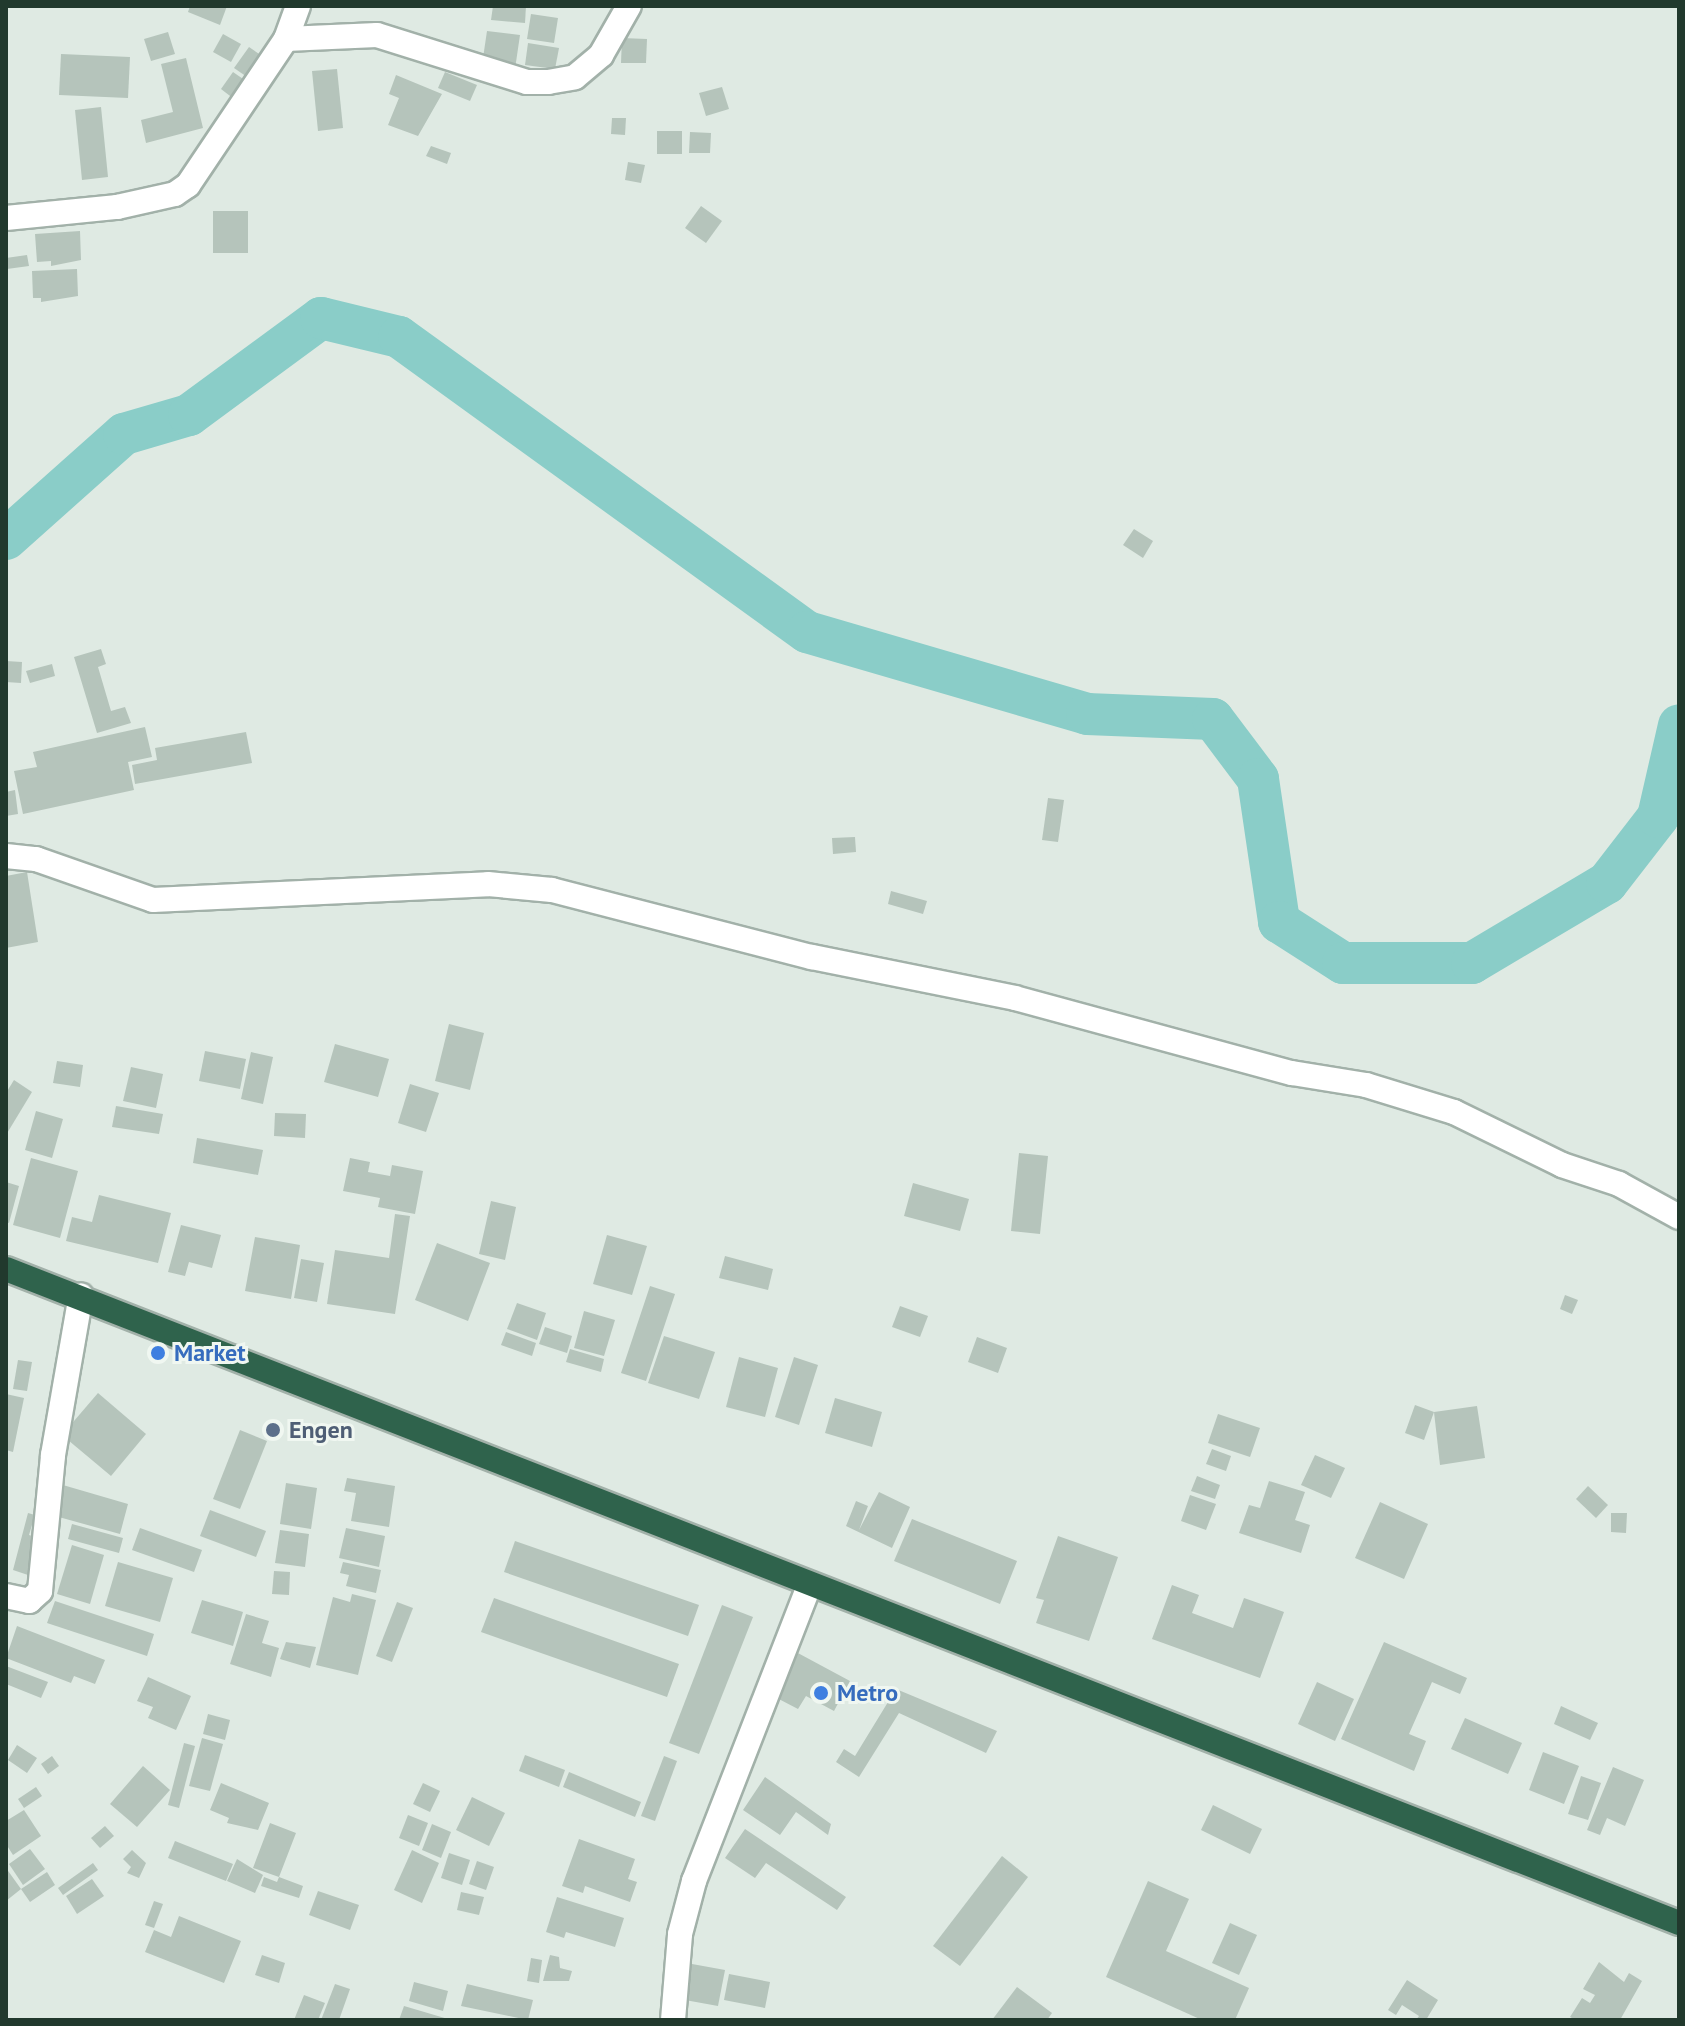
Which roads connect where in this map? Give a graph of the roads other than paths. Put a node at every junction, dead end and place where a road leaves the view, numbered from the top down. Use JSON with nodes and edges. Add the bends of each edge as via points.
{"nodes":[{"id":1,"x":298,"y":6,"type":"edge"},
{"id":2,"x":629,"y":6,"type":"edge"},
{"id":3,"x":286,"y":39,"type":"junction"},
{"id":4,"x":6,"y":218,"type":"edge"},
{"id":5,"x":6,"y":856,"type":"edge"},
{"id":6,"x":1679,"y":1217,"type":"edge"},
{"id":7,"x":6,"y":1269,"type":"edge"},
{"id":8,"x":81,"y":1295,"type":"junction"},
{"id":9,"x":809,"y":1586,"type":"junction"},
{"id":10,"x":6,"y":1596,"type":"edge"},
{"id":11,"x":1679,"y":1923,"type":"edge"},
{"id":12,"x":673,"y":2020,"type":"edge"}],
"edges":[{"from":1,"to":3,"type":"street"},
{"from":2,"to":3,"type":"street","via":[[601,55],[575,77],[548,82],[527,82],[377,35]]},
{"from":3,"to":4,"type":"street","via":[[205,164],[175,194],[117,207]]},
{"from":5,"to":6,"type":"street","via":[[36,859],[153,900],[456,885],[552,890],[812,957],[1015,998],[1292,1073],[1366,1085],[1454,1112],[1562,1165],[1619,1184]]},
{"from":7,"to":8,"type":"highway"},
{"from":8,"to":9,"type":"highway"},
{"from":8,"to":10,"type":"street","via":[[53,1455],[40,1591],[29,1601]]},
{"from":9,"to":11,"type":"highway"},
{"from":9,"to":12,"type":"street","via":[[694,1881],[680,1934]]}]}
